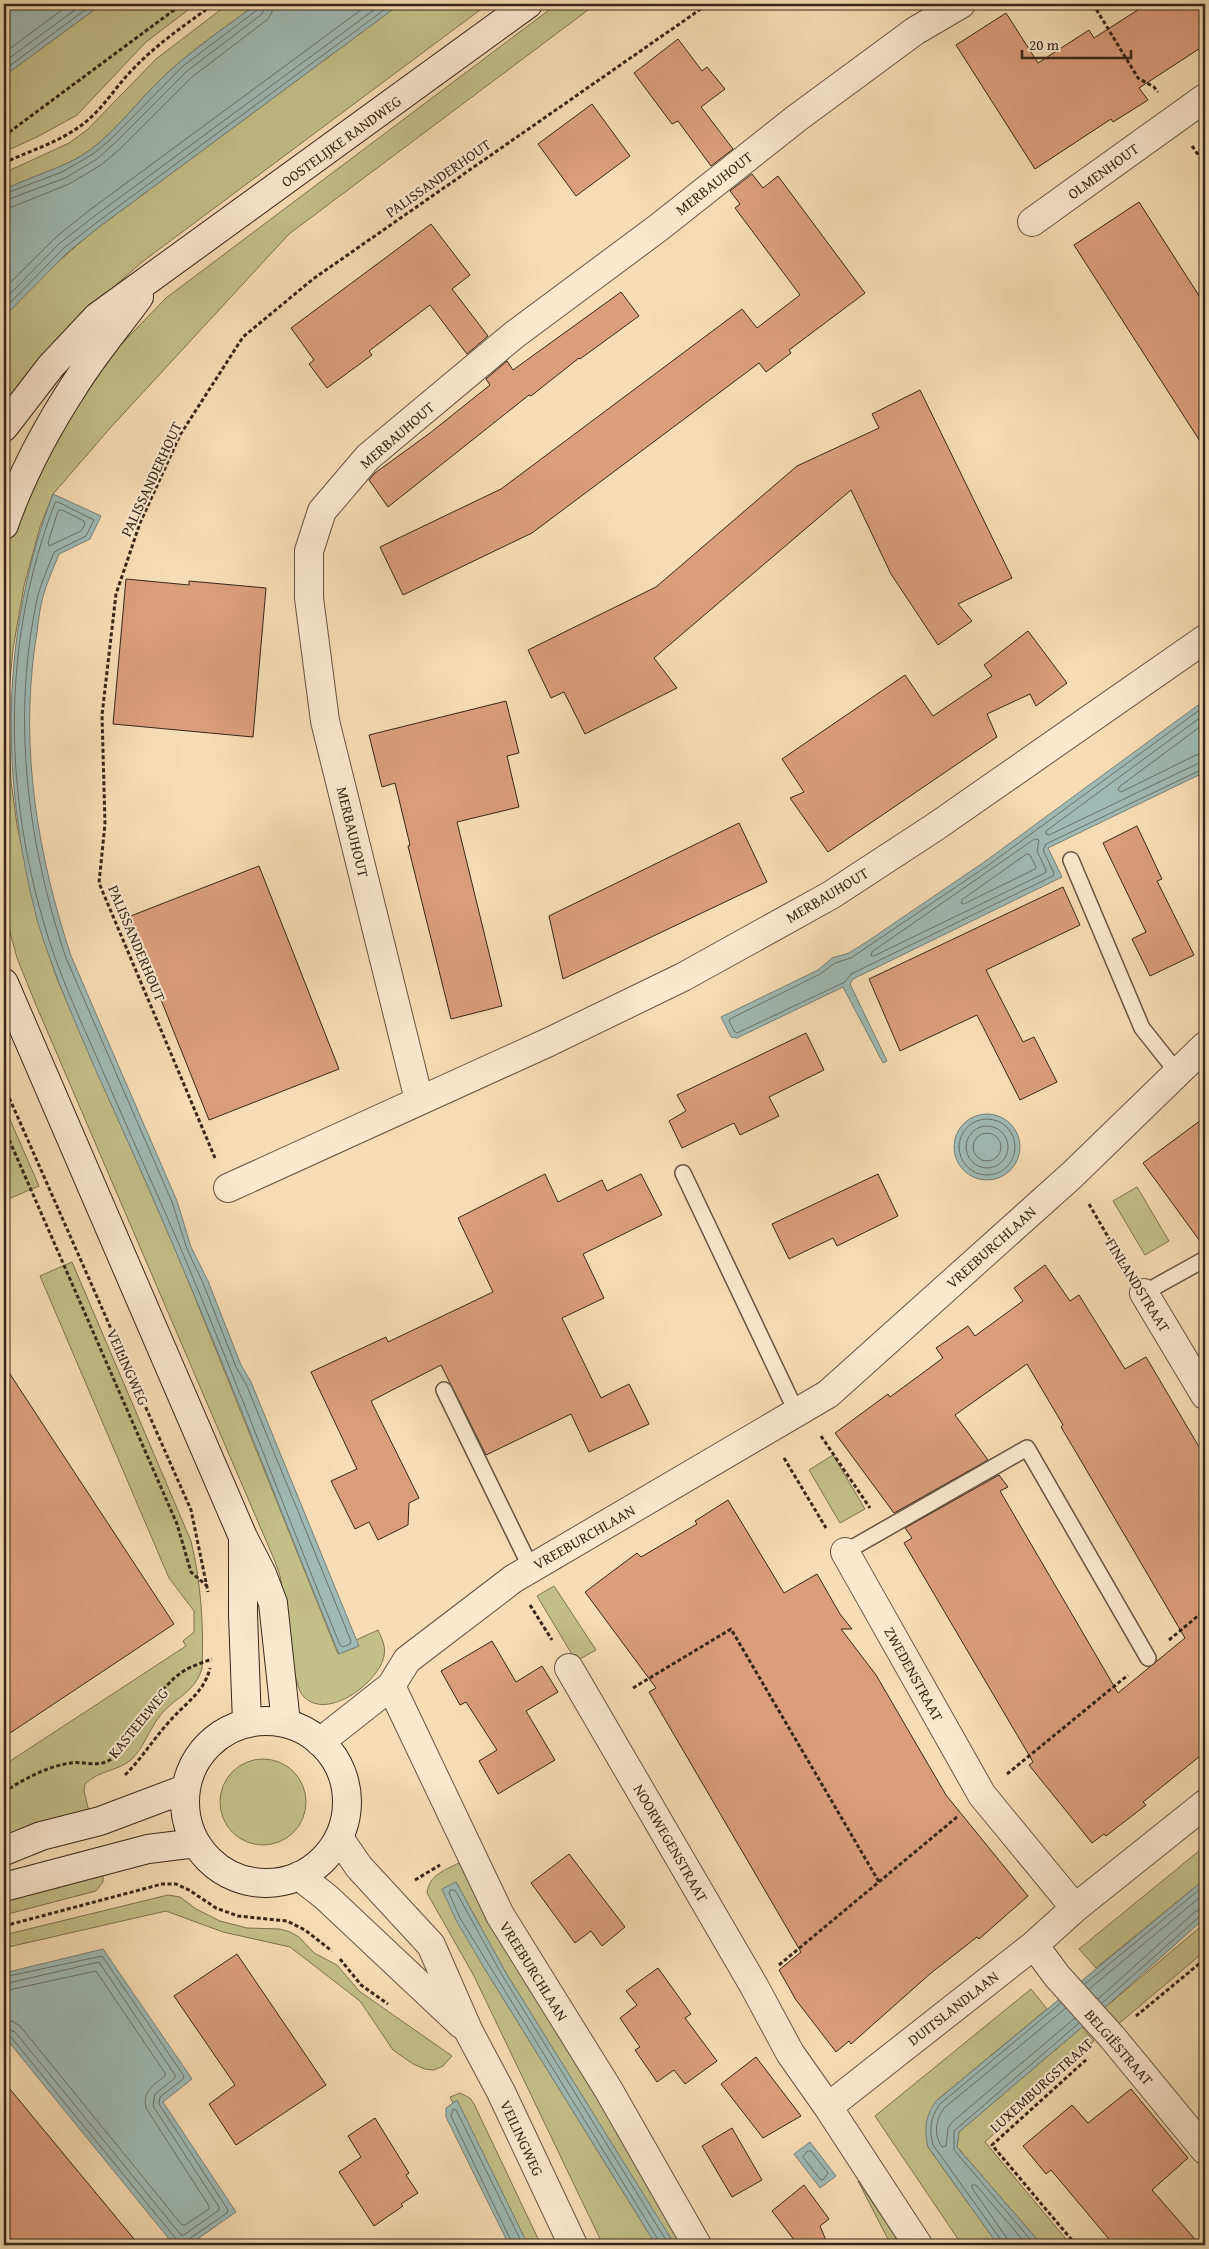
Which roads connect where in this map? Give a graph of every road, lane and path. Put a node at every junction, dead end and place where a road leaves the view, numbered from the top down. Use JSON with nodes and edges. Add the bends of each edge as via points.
{"nodes":[{"id":1,"x":182,"y":4,"type":"edge"},
{"id":2,"x":214,"y":4,"type":"edge"},
{"id":3,"x":528,"y":4,"type":"edge"},
{"id":4,"x":708,"y":4,"type":"edge"},
{"id":5,"x":961,"y":4,"type":"edge"},
{"id":6,"x":1093,"y":4,"type":"edge"},
{"id":7,"x":1205,"y":98,"type":"edge"},
{"id":8,"x":1175,"y":119,"type":"junction"},
{"id":9,"x":4,"y":136,"type":"edge"},
{"id":10,"x":4,"y":163,"type":"edge"},
{"id":11,"x":1205,"y":164,"type":"edge"},
{"id":12,"x":1032,"y":222,"type":"dead end"},
{"id":13,"x":154,"y":278,"type":"junction"},
{"id":14,"x":4,"y":427,"type":"edge"},
{"id":15,"x":4,"y":525,"type":"edge"},
{"id":16,"x":1205,"y":639,"type":"edge"},
{"id":17,"x":1071,"y":860,"type":"dead end"},
{"id":18,"x":4,"y":983,"type":"edge"},
{"id":19,"x":1205,"y":1046,"type":"edge"},
{"id":20,"x":1177,"y":1072,"type":"junction"},
{"id":21,"x":4,"y":1086,"type":"edge"},
{"id":22,"x":419,"y":1100,"type":"junction"},
{"id":23,"x":4,"y":1128,"type":"edge"},
{"id":24,"x":683,"y":1172,"type":"dead end"},
{"id":25,"x":1072,"y":1175,"type":"junction"},
{"id":26,"x":228,"y":1188,"type":"joint"},
{"id":27,"x":1205,"y":1259,"type":"edge"},
{"id":28,"x":1144,"y":1293,"type":"junction"},
{"id":29,"x":444,"y":1390,"type":"dead end"},
{"id":30,"x":1205,"y":1394,"type":"edge"},
{"id":31,"x":799,"y":1410,"type":"junction"},
{"id":32,"x":768,"y":1431,"type":"junction"},
{"id":33,"x":884,"y":1529,"type":"junction"},
{"id":34,"x":243,"y":1537,"type":"junction"},
{"id":35,"x":845,"y":1552,"type":"junction"},
{"id":36,"x":522,"y":1573,"type":"junction"},
{"id":37,"x":207,"y":1586,"type":"junction"},
{"id":38,"x":210,"y":1600,"type":"dead end"},
{"id":39,"x":212,"y":1650,"type":"dead end"},
{"id":40,"x":1148,"y":1658,"type":"dead end"},
{"id":41,"x":570,"y":1668,"type":"joint"},
{"id":42,"x":391,"y":1686,"type":"junction"},
{"id":43,"x":633,"y":1688,"type":"dead end"},
{"id":44,"x":247,"y":1723,"type":"junction"},
{"id":45,"x":286,"y":1723,"type":"junction"},
{"id":46,"x":320,"y":1742,"type":"junction"},
{"id":47,"x":185,"y":1789,"type":"junction"},
{"id":48,"x":4,"y":1792,"type":"edge"},
{"id":49,"x":1205,"y":1804,"type":"edge"},
{"id":50,"x":339,"y":1838,"type":"junction"},
{"id":51,"x":196,"y":1844,"type":"junction"},
{"id":52,"x":4,"y":1851,"type":"edge"},
{"id":53,"x":299,"y":1876,"type":"junction"},
{"id":54,"x":879,"y":1882,"type":"dead end"},
{"id":55,"x":4,"y":1887,"type":"edge"},
{"id":56,"x":1075,"y":1908,"type":"junction"},
{"id":57,"x":4,"y":1926,"type":"edge"},
{"id":58,"x":1034,"y":1945,"type":"junction"},
{"id":59,"x":338,"y":1956,"type":"dead end"},
{"id":60,"x":1205,"y":1959,"type":"edge"},
{"id":61,"x":470,"y":2032,"type":"junction"},
{"id":62,"x":1109,"y":2033,"type":"junction"},
{"id":63,"x":828,"y":2106,"type":"junction"},
{"id":64,"x":1205,"y":2150,"type":"edge"},
{"id":65,"x":573,"y":2245,"type":"edge"},
{"id":66,"x":697,"y":2245,"type":"edge"},
{"id":67,"x":918,"y":2245,"type":"edge"},
{"id":68,"x":1076,"y":2245,"type":"edge"}],
"edges":[{"from":1,"to":9,"type":"path"},
{"from":2,"to":10,"type":"path","via":[[150,52],[105,104],[82,125]]},
{"from":3,"to":13,"type":"street","name":"OOSTELIJKE RANDWEG"},
{"from":4,"to":26,"type":"path","name":"PALISSANDERHOUT","via":[[313,279],[243,337],[180,435],[140,522],[116,594],[105,687],[102,715],[105,824],[99,883]]},
{"from":5,"to":22,"type":"street","name":"MERBAUHOUT","via":[[915,31],[797,118],[658,228],[514,335],[368,457],[322,511],[310,551],[310,598],[325,720]]},
{"from":6,"to":8,"type":"path","via":[[1138,78],[1154,87]]},
{"from":7,"to":8,"type":"street","name":"OLMENHOUT"},
{"from":8,"to":11,"type":"path"},
{"from":8,"to":12,"type":"street","name":"OLMENHOUT"},
{"from":13,"to":14,"type":"street","name":"OOSTELIJKE RANDWEG","via":[[97,317],[51,366]]},
{"from":13,"to":15,"type":"street","name":"OOSTELIJKE RANDWEG","via":[[74,384],[39,446]]},
{"from":16,"to":22,"type":"street","name":"MERBAUHOUT","via":[[831,895],[683,977],[550,1042]]},
{"from":17,"to":20,"type":"lane","via":[[1142,1028]]},
{"from":18,"to":34,"type":"street"},
{"from":19,"to":20,"type":"street","name":"VREEBURCHLAAN"},
{"from":20,"to":25,"type":"street","name":"VREEBURCHLAAN"},
{"from":21,"to":37,"type":"path","name":"VEILINGWEG","via":[[191,1510]]},
{"from":22,"to":26,"type":"street","name":"MERBAUHOUT"},
{"from":23,"to":37,"type":"path","via":[[177,1524],[191,1572]]},
{"from":24,"to":31,"type":"lane"},
{"from":25,"to":28,"type":"path","name":"FINLANDSTRAAT"},
{"from":25,"to":31,"type":"street","name":"VREEBURCHLAAN","via":[[828,1394]]},
{"from":27,"to":28,"type":"lane"},
{"from":28,"to":30,"type":"street","name":"FINLANDSTRAAT"},
{"from":29,"to":36,"type":"lane"},
{"from":31,"to":32,"type":"street","name":"VREEBURCHLAAN"},
{"from":31,"to":33,"type":"path"},
{"from":32,"to":35,"type":"path","via":[[828,1532]]},
{"from":32,"to":36,"type":"street","name":"VREEBURCHLAAN"},
{"from":33,"to":35,"type":"lane"},
{"from":33,"to":40,"type":"lane","via":[[1027,1448]]},
{"from":34,"to":44,"type":"street"},
{"from":34,"to":45,"type":"street","via":[[262,1574],[272,1603]]},
{"from":35,"to":56,"type":"street","name":"ZWEDENSTRAAT","via":[[982,1795]]},
{"from":36,"to":41,"type":"path"},
{"from":36,"to":42,"type":"street","name":"VREEBURCHLAAN","via":[[407,1660]]},
{"from":37,"to":38,"type":"path","name":"VEILINGWEG"},
{"from":39,"to":48,"type":"path","name":"KASTEELWEG","via":[[212,1659],[176,1678],[146,1710],[130,1738],[107,1762],[68,1763],[26,1778]]},
{"from":41,"to":63,"type":"street","name":"NOORWEGENSTRAAT","via":[[790,2053]]},
{"from":42,"to":46,"type":"street","name":"VREEBURCHLAAN"},
{"from":42,"to":66,"type":"street","name":"VREEBURCHLAAN","via":[[500,1915],[608,2089]]},
{"from":43,"to":54,"type":"path","via":[[731,1629]]},
{"from":44,"to":45,"type":"street"},
{"from":44,"to":47,"type":"street","via":[[228,1730],[211,1742],[194,1763]]},
{"from":45,"to":46,"type":"street"},
{"from":46,"to":50,"type":"street","via":[[338,1765],[346,1794],[344,1824]]},
{"from":47,"to":51,"type":"street","via":[[186,1817]]},
{"from":47,"to":52,"type":"street","via":[[100,1821],[41,1836]]},
{"from":49,"to":56,"type":"street","name":"DUITSLANDLAAN"},
{"from":50,"to":53,"type":"street","via":[[322,1861]]},
{"from":50,"to":61,"type":"street","name":"VEILINGWEG","via":[[359,1867],[431,1944]]},
{"from":51,"to":53,"type":"street","via":[[215,1866],[241,1880],[270,1884]]},
{"from":51,"to":55,"type":"street","via":[[148,1850]]},
{"from":53,"to":61,"type":"street","name":"VEILINGWEG","via":[[326,1897]]},
{"from":56,"to":58,"type":"street","name":"DUITSLANDLAAN"},
{"from":57,"to":59,"type":"path","via":[[120,1894],[176,1884],[216,1908],[238,1916],[287,1921],[305,1930]]},
{"from":58,"to":62,"type":"street","name":"BELGIËSTRAAT","via":[[1057,1976]]},
{"from":58,"to":63,"type":"street","name":"DUITSLANDLAAN"},
{"from":60,"to":62,"type":"path","name":"LUXEMBURGSTRAAT"},
{"from":61,"to":65,"type":"street","name":"VEILINGWEG"},
{"from":62,"to":64,"type":"street","name":"BELGIËSTRAAT"},
{"from":62,"to":68,"type":"path","name":"LUXEMBURGSTRAAT","via":[[992,2145]]},
{"from":63,"to":67,"type":"street"}]}
